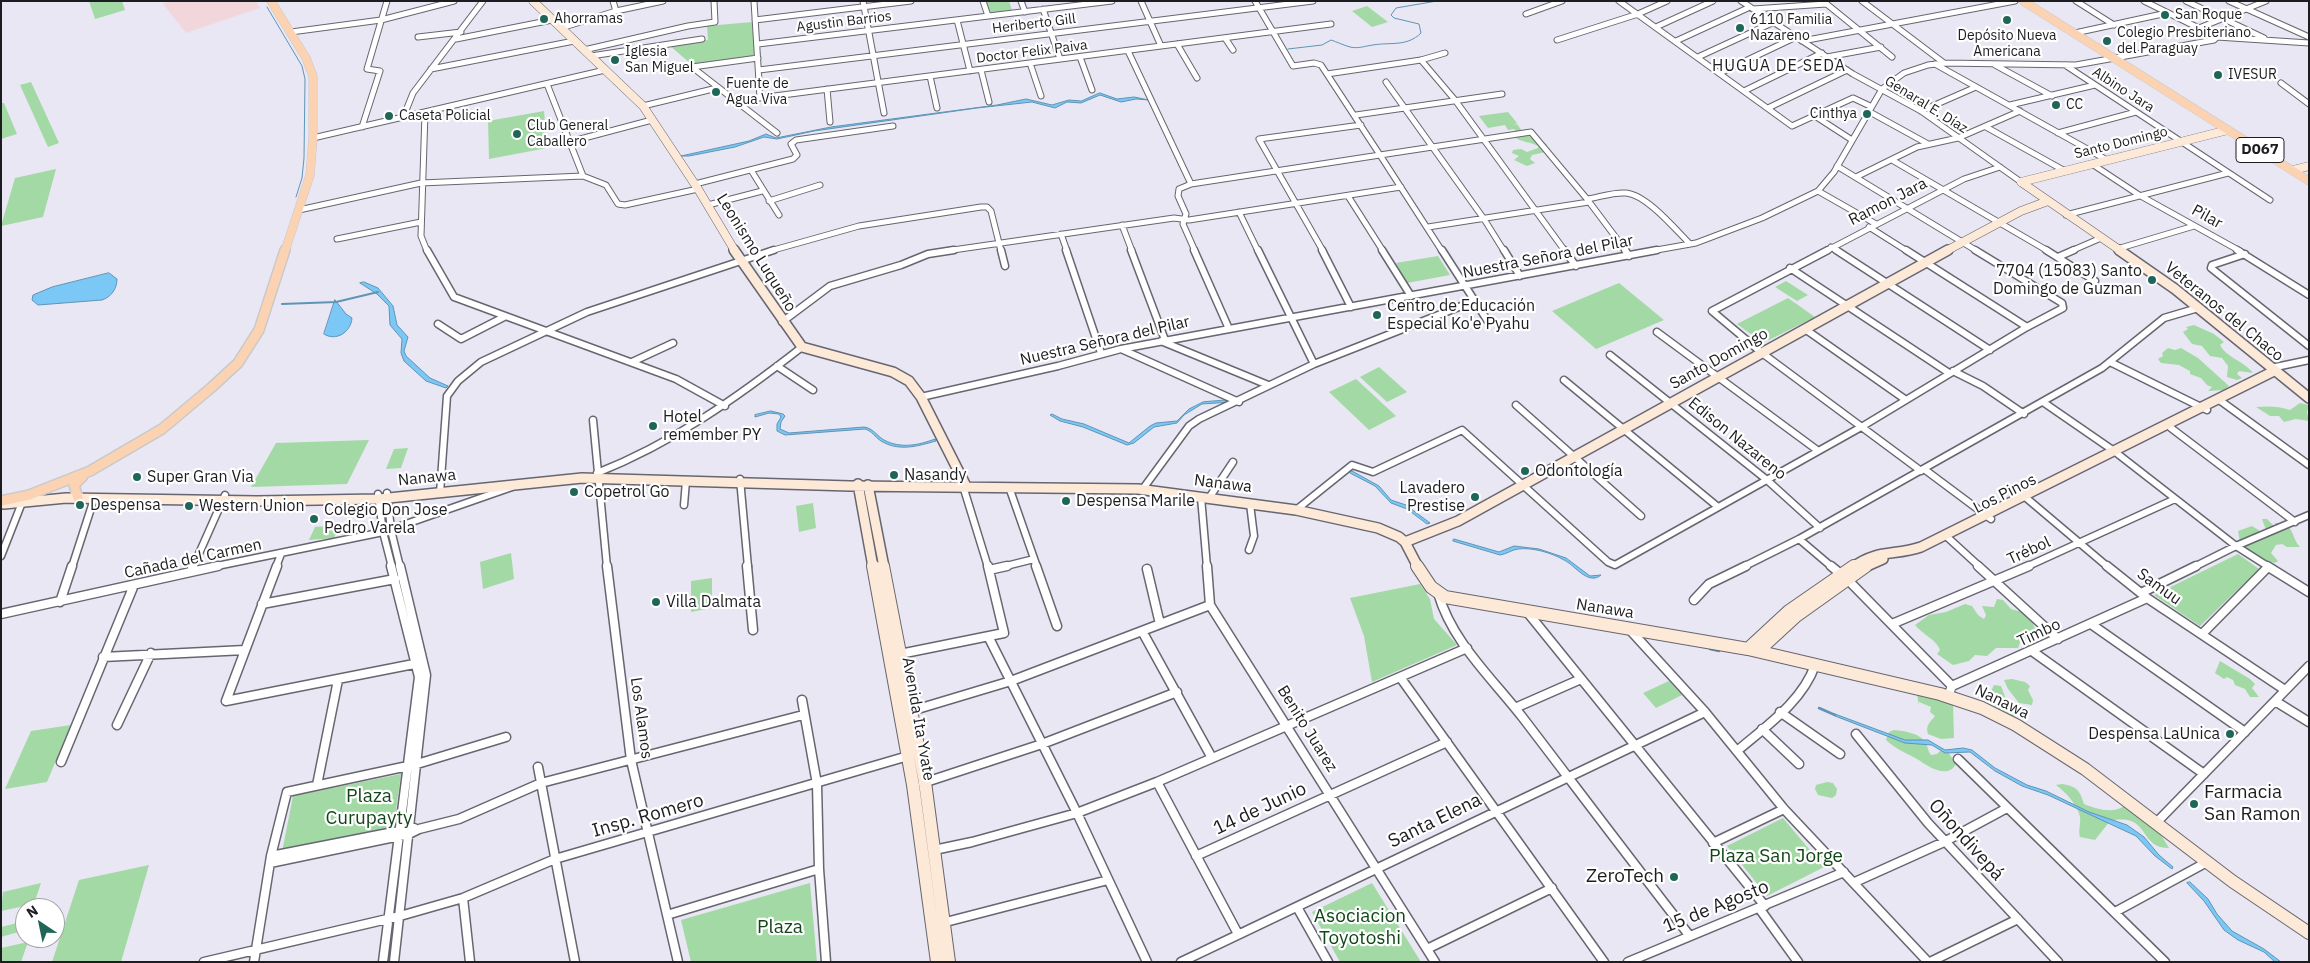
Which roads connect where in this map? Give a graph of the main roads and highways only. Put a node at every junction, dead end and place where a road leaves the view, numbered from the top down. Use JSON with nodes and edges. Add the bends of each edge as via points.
{"nodes":[{"id":1,"x":271,"y":1,"type":"edge"},
{"id":2,"x":2023,"y":1,"type":"edge"},
{"id":3,"x":2309,"y":180,"type":"edge"},
{"id":4,"x":90,"y":471,"type":"junction"},
{"id":5,"x":77,"y":495,"type":"road end"},
{"id":6,"x":26,"y":498,"type":"road end"}],
"edges":[{"from":1,"to":4,"type":"main road","via":[[306,58],[313,76],[313,138],[310,175],[264,320],[238,363],[212,387],[162,429]]},
{"from":2,"to":3,"type":"main road","number":"D067"},
{"from":4,"to":5,"type":"main road","via":[[74,485]]},
{"from":4,"to":6,"type":"main road"}]}
